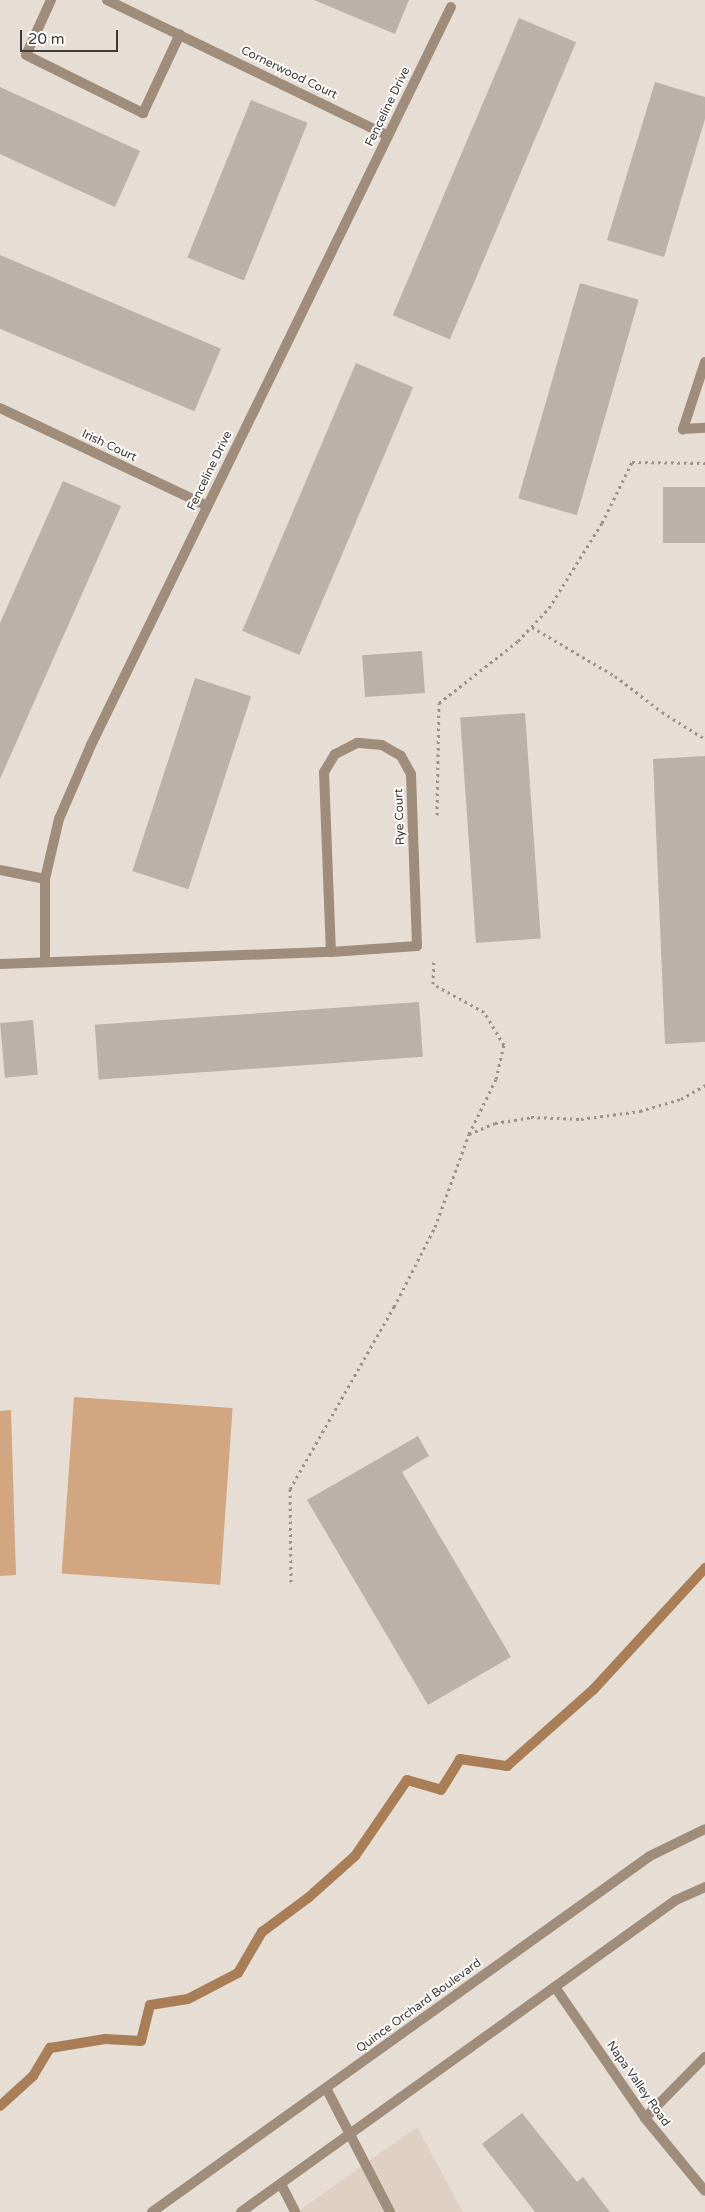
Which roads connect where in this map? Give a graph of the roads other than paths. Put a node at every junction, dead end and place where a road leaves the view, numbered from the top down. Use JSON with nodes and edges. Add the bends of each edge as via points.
{"nodes":[{"id":1,"x":51,"y":0,"type":"edge"},
{"id":2,"x":107,"y":0,"type":"edge"},
{"id":3,"x":451,"y":7,"type":"dead end"},
{"id":4,"x":180,"y":34,"type":"junction"},
{"id":5,"x":388,"y":136,"type":"junction"},
{"id":6,"x":705,"y":362,"type":"edge"},
{"id":7,"x":0,"y":408,"type":"edge"},
{"id":8,"x":705,"y":428,"type":"edge"},
{"id":9,"x":207,"y":506,"type":"junction"},
{"id":10,"x":0,"y":870,"type":"edge"},
{"id":11,"x":45,"y":879,"type":"junction"},
{"id":12,"x":331,"y":952,"type":"junction"},
{"id":13,"x":45,"y":962,"type":"junction"},
{"id":14,"x":0,"y":964,"type":"edge"},
{"id":15,"x":705,"y":1829,"type":"edge"},
{"id":16,"x":705,"y":1887,"type":"edge"},
{"id":17,"x":555,"y":1987,"type":"junction"},
{"id":18,"x":705,"y":2057,"type":"edge"},
{"id":19,"x":326,"y":2088,"type":"junction"},
{"id":20,"x":644,"y":2118,"type":"junction"},
{"id":21,"x":350,"y":2134,"type":"junction"},
{"id":22,"x":281,"y":2184,"type":"junction"},
{"id":23,"x":705,"y":2191,"type":"edge"},
{"id":24,"x":152,"y":2212,"type":"edge"},
{"id":25,"x":241,"y":2212,"type":"edge"},
{"id":26,"x":296,"y":2212,"type":"edge"},
{"id":27,"x":390,"y":2212,"type":"edge"}],
"edges":[{"from":1,"to":4,"type":"street","via":[[26,55],[143,113]]},
{"from":2,"to":4,"type":"street","name":"Cornerwood Court"},
{"from":3,"to":5,"type":"street","name":"Fenceline Drive"},
{"from":4,"to":5,"type":"street","name":"Cornerwood Court"},
{"from":5,"to":9,"type":"street","name":"Fenceline Drive"},
{"from":6,"to":8,"type":"street","via":[[683,429]]},
{"from":7,"to":9,"type":"street","name":"Irish Court"},
{"from":9,"to":11,"type":"street","name":"Fenceline Drive","via":[[59,819]]},
{"from":10,"to":11,"type":"street"},
{"from":11,"to":13,"type":"street","name":"Fenceline Drive"},
{"from":12,"to":12,"type":"street","name":"Rye Court","via":[[417,946],[411,774],[401,756],[382,745],[357,743],[334,754],[324,772]]},
{"from":12,"to":13,"type":"street","name":"Rye Court"},
{"from":13,"to":14,"type":"street","name":"Rye Court"},
{"from":15,"to":19,"type":"street","name":"Quince Orchard Boulevard","via":[[650,1856]]},
{"from":16,"to":17,"type":"street","via":[[676,1900]]},
{"from":17,"to":20,"type":"street","name":"Napa Valley Road"},
{"from":17,"to":21,"type":"street"},
{"from":18,"to":20,"type":"street"},
{"from":19,"to":21,"type":"street"},
{"from":19,"to":24,"type":"street","name":"Quince Orchard Boulevard"},
{"from":20,"to":23,"type":"street","name":"Napa Valley Road"},
{"from":21,"to":22,"type":"street"},
{"from":21,"to":27,"type":"street"},
{"from":22,"to":25,"type":"street"},
{"from":22,"to":26,"type":"street"}]}
